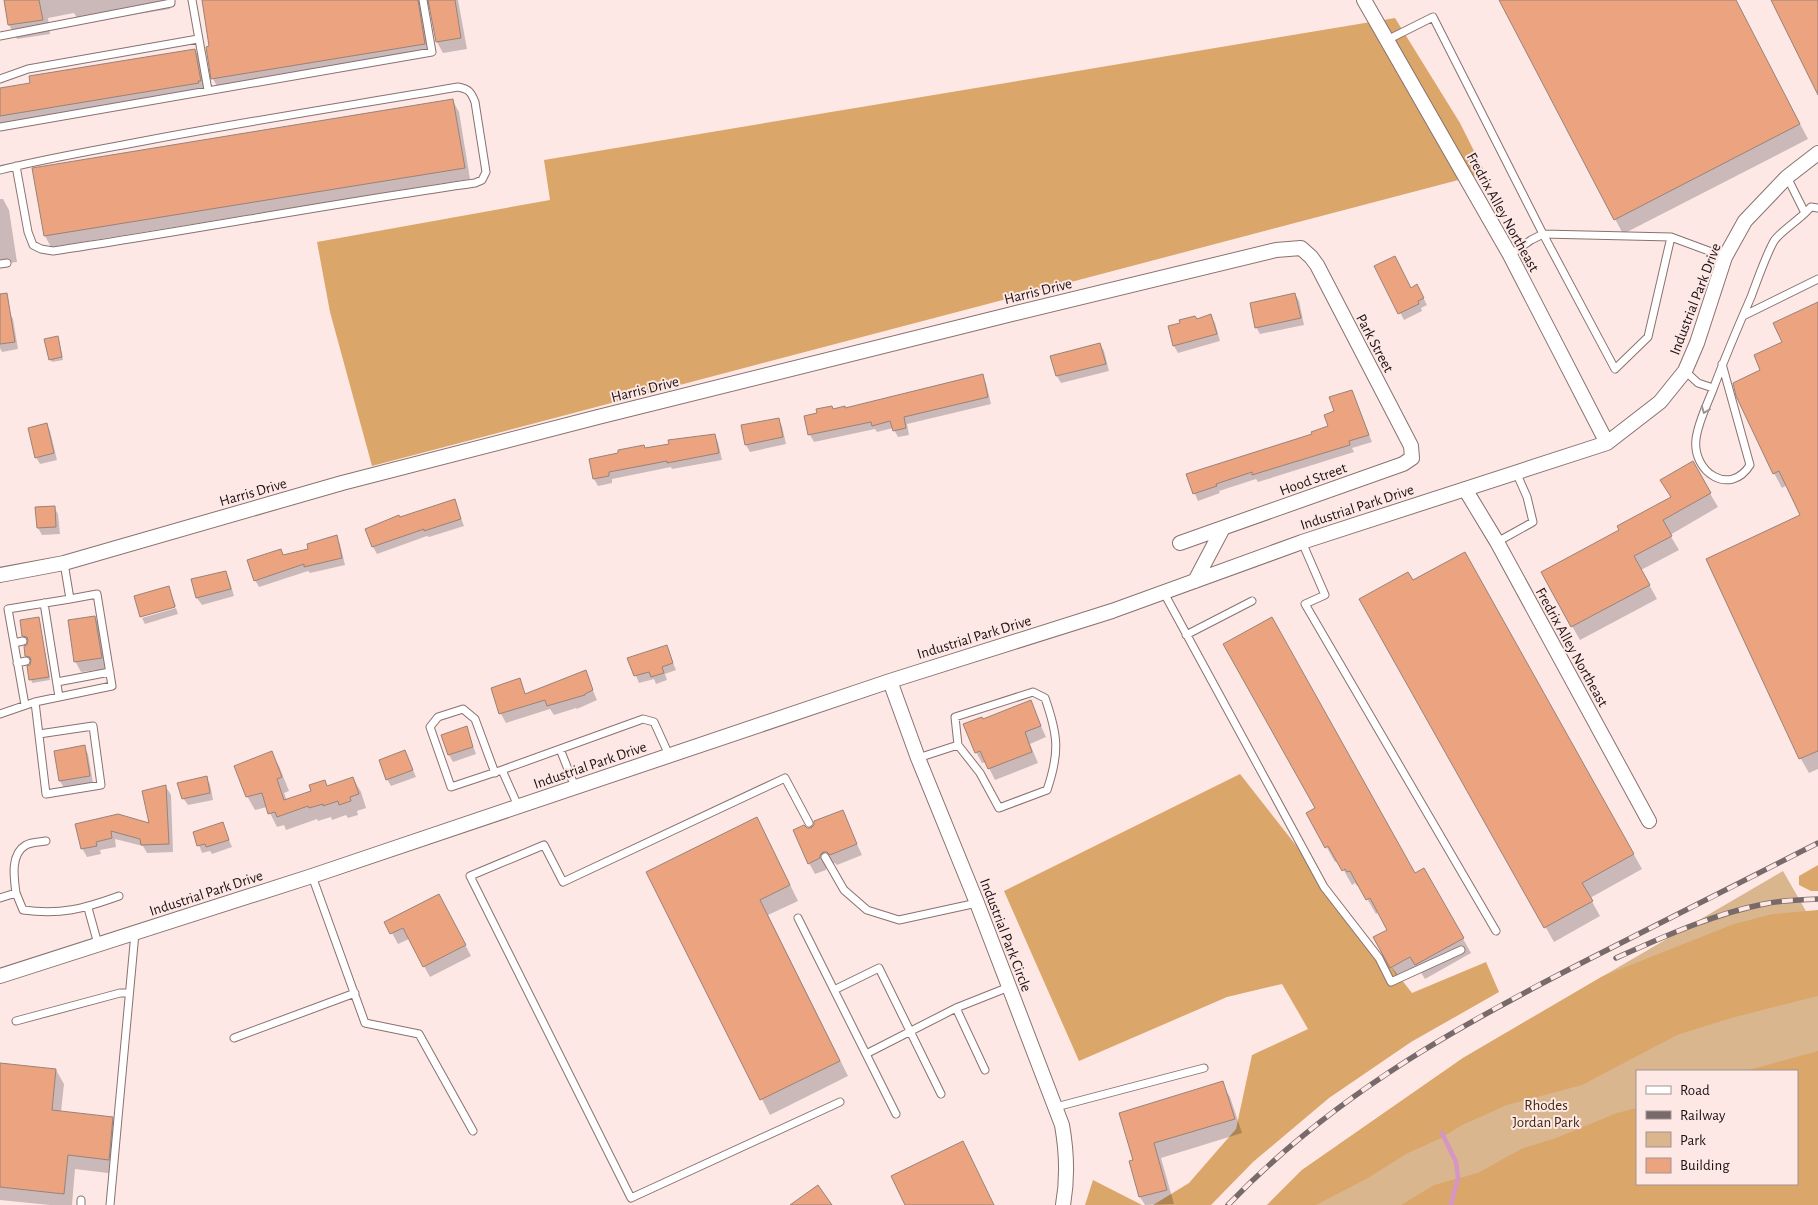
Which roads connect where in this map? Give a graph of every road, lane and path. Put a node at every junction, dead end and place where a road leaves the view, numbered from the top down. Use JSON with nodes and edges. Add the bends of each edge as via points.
{"nodes":[{"id":1,"x":170,"y":0,"type":"edge"},
{"id":2,"x":192,"y":0,"type":"edge"},
{"id":3,"x":423,"y":0,"type":"edge"},
{"id":4,"x":1364,"y":0,"type":"edge"},
{"id":5,"x":0,"y":36,"type":"edge"},
{"id":6,"x":198,"y":39,"type":"junction"},
{"id":7,"x":1387,"y":40,"type":"junction"},
{"id":8,"x":0,"y":79,"type":"edge"},
{"id":9,"x":208,"y":90,"type":"junction"},
{"id":10,"x":0,"y":127,"type":"edge"},
{"id":11,"x":1818,"y":152,"type":"edge"},
{"id":12,"x":16,"y":166,"type":"junction"},
{"id":13,"x":0,"y":170,"type":"edge"},
{"id":14,"x":1787,"y":177,"type":"junction"},
{"id":15,"x":1818,"y":208,"type":"edge"},
{"id":16,"x":1806,"y":213,"type":"junction"},
{"id":17,"x":1543,"y":234,"type":"junction"},
{"id":18,"x":1671,"y":238,"type":"junction"},
{"id":19,"x":1301,"y":248,"type":"joint"},
{"id":20,"x":1510,"y":256,"type":"junction"},
{"id":21,"x":1725,"y":257,"type":"junction"},
{"id":22,"x":1818,"y":280,"type":"edge"},
{"id":23,"x":1743,"y":316,"type":"junction"},
{"id":24,"x":1722,"y":364,"type":"junction"},
{"id":25,"x":1685,"y":371,"type":"junction"},
{"id":26,"x":1713,"y":388,"type":"junction"},
{"id":27,"x":1607,"y":442,"type":"junction"},
{"id":28,"x":1412,"y":458,"type":"joint"},
{"id":29,"x":1516,"y":472,"type":"junction"},
{"id":30,"x":1465,"y":489,"type":"junction"},
{"id":31,"x":1223,"y":528,"type":"junction"},
{"id":32,"x":1180,"y":542,"type":"dead end"},
{"id":33,"x":1302,"y":542,"type":"junction"},
{"id":34,"x":1497,"y":542,"type":"junction"},
{"id":35,"x":64,"y":563,"type":"junction"},
{"id":36,"x":0,"y":575,"type":"edge"},
{"id":37,"x":1195,"y":581,"type":"junction"},
{"id":38,"x":1164,"y":592,"type":"junction"},
{"id":39,"x":70,"y":598,"type":"junction"},
{"id":40,"x":1252,"y":601,"type":"dead end"},
{"id":41,"x":44,"y":603,"type":"junction"},
{"id":42,"x":1186,"y":635,"type":"junction"},
{"id":43,"x":23,"y":641,"type":"dead end"},
{"id":44,"x":14,"y":643,"type":"junction"},
{"id":45,"x":26,"y":661,"type":"dead end"},
{"id":46,"x":17,"y":663,"type":"junction"},
{"id":47,"x":110,"y":672,"type":"junction"},
{"id":48,"x":890,"y":681,"type":"junction"},
{"id":49,"x":57,"y":682,"type":"junction"},
{"id":50,"x":59,"y":697,"type":"junction"},
{"id":51,"x":35,"y":702,"type":"junction"},
{"id":52,"x":25,"y":705,"type":"junction"},
{"id":53,"x":0,"y":714,"type":"edge"},
{"id":54,"x":39,"y":734,"type":"junction"},
{"id":55,"x":958,"y":745,"type":"junction"},
{"id":56,"x":560,"y":749,"type":"junction"},
{"id":57,"x":669,"y":755,"type":"junction"},
{"id":58,"x":918,"y":758,"type":"junction"},
{"id":59,"x":498,"y":771,"type":"junction"},
{"id":60,"x":575,"y":787,"type":"junction"},
{"id":61,"x":518,"y":806,"type":"junction"},
{"id":62,"x":1649,"y":821,"type":"dead end"},
{"id":63,"x":809,"y":823,"type":"dead end"},
{"id":64,"x":46,"y":841,"type":"dead end"},
{"id":65,"x":825,"y":857,"type":"dead end"},
{"id":66,"x":312,"y":876,"type":"junction"},
{"id":67,"x":16,"y":893,"type":"junction"},
{"id":68,"x":119,"y":896,"type":"dead end"},
{"id":69,"x":0,"y":898,"type":"edge"},
{"id":70,"x":977,"y":903,"type":"junction"},
{"id":71,"x":88,"y":908,"type":"junction"},
{"id":72,"x":798,"y":918,"type":"dead end"},
{"id":73,"x":1496,"y":931,"type":"dead end"},
{"id":74,"x":135,"y":933,"type":"junction"},
{"id":75,"x":98,"y":944,"type":"junction"},
{"id":76,"x":1461,"y":950,"type":"dead end"},
{"id":77,"x":0,"y":976,"type":"edge"},
{"id":78,"x":1009,"y":987,"type":"junction"},
{"id":79,"x":834,"y":990,"type":"junction"},
{"id":80,"x":129,"y":993,"type":"junction"},
{"id":81,"x":355,"y":993,"type":"junction"},
{"id":82,"x":956,"y":1008,"type":"junction"},
{"id":83,"x":16,"y":1021,"type":"dead end"},
{"id":84,"x":910,"y":1032,"type":"junction"},
{"id":85,"x":234,"y":1038,"type":"dead end"},
{"id":86,"x":866,"y":1054,"type":"junction"},
{"id":87,"x":1204,"y":1068,"type":"dead end"},
{"id":88,"x":985,"y":1070,"type":"dead end"},
{"id":89,"x":941,"y":1094,"type":"dead end"},
{"id":90,"x":840,"y":1102,"type":"dead end"},
{"id":91,"x":1056,"y":1107,"type":"junction"},
{"id":92,"x":896,"y":1114,"type":"dead end"},
{"id":93,"x":473,"y":1131,"type":"dead end"},
{"id":94,"x":110,"y":1205,"type":"edge"},
{"id":95,"x":1063,"y":1205,"type":"edge"}],
"edges":[{"from":1,"to":5,"type":"lane","via":[[171,3]]},
{"from":2,"to":6,"type":"lane"},
{"from":3,"to":9,"type":"lane","via":[[432,52]]},
{"from":4,"to":7,"type":"street","name":"Fredrix Alley Northeast"},
{"from":6,"to":8,"type":"lane","via":[[28,70]]},
{"from":6,"to":9,"type":"lane"},
{"from":7,"to":17,"type":"lane","via":[[1433,18]]},
{"from":7,"to":20,"type":"street","name":"Fredrix Alley Northeast"},
{"from":9,"to":10,"type":"lane"},
{"from":11,"to":14,"type":"street","name":"Industrial Park Drive"},
{"from":12,"to":12,"type":"lane","via":[[458,87],[471,92],[476,102],[486,172],[482,180],[475,183],[53,251],[32,245]]},
{"from":12,"to":13,"type":"lane"},
{"from":14,"to":16,"type":"lane"},
{"from":14,"to":21,"type":"street","name":"Industrial Park Drive","via":[[1745,221]]},
{"from":15,"to":16,"type":"lane","via":[[1811,207]]},
{"from":16,"to":23,"type":"lane","via":[[1775,240]]},
{"from":17,"to":18,"type":"lane"},
{"from":17,"to":18,"type":"lane","via":[[1616,369],[1648,337]]},
{"from":17,"to":20,"type":"lane"},
{"from":18,"to":21,"type":"lane"},
{"from":19,"to":28,"type":"street","name":"Park Street","via":[[1316,266],[1411,446]]},
{"from":19,"to":35,"type":"street","name":"Harris Drive","via":[[1276,250],[598,417],[342,483]]},
{"from":20,"to":27,"type":"street","name":"Fredrix Alley Northeast"},
{"from":21,"to":25,"type":"street","name":"Industrial Park Drive"},
{"from":22,"to":23,"type":"lane"},
{"from":23,"to":24,"type":"lane"},
{"from":24,"to":26,"type":"lane"},
{"from":26,"to":24,"type":"lane","one_way":true,"via":[[1696,440],[1697,458],[1713,478],[1739,478],[1750,465]]},
{"from":25,"to":26,"type":"lane","via":[[1698,383]]},
{"from":25,"to":27,"type":"street","name":"Industrial Park Drive","via":[[1660,402]]},
{"from":27,"to":29,"type":"street","name":"Industrial Park Drive"},
{"from":28,"to":31,"type":"street","name":"Hood Street","via":[[1403,464]]},
{"from":29,"to":30,"type":"street","name":"Industrial Park Drive"},
{"from":29,"to":34,"type":"lane","via":[[1533,522]]},
{"from":30,"to":33,"type":"street","name":"Industrial Park Drive"},
{"from":30,"to":34,"type":"street","name":"Fredrix Alley Northeast"},
{"from":31,"to":32,"type":"street","name":"Hood Street"},
{"from":31,"to":37,"type":"street"},
{"from":33,"to":37,"type":"street","name":"Industrial Park Drive"},
{"from":33,"to":73,"type":"lane","via":[[1325,595],[1305,604]]},
{"from":34,"to":62,"type":"street","name":"Fredrix Alley Northeast"},
{"from":35,"to":36,"type":"street","name":"Harris Drive"},
{"from":35,"to":39,"type":"lane"},
{"from":37,"to":38,"type":"street","name":"Industrial Park Drive"},
{"from":38,"to":42,"type":"lane"},
{"from":38,"to":48,"type":"street","name":"Industrial Park Drive"},
{"from":39,"to":41,"type":"lane"},
{"from":39,"to":47,"type":"lane","via":[[97,594]]},
{"from":40,"to":42,"type":"lane"},
{"from":41,"to":44,"type":"lane","via":[[8,609]]},
{"from":41,"to":49,"type":"lane","via":[[49,657]]},
{"from":42,"to":76,"type":"lane","via":[[1324,887],[1379,958],[1391,982]]},
{"from":43,"to":44,"type":"lane"},
{"from":44,"to":46,"type":"lane"},
{"from":45,"to":46,"type":"lane"},
{"from":46,"to":52,"type":"lane"},
{"from":47,"to":49,"type":"lane"},
{"from":47,"to":50,"type":"lane","via":[[112,686]]},
{"from":48,"to":57,"type":"street","name":"Industrial Park Drive"},
{"from":48,"to":58,"type":"street","name":"Industrial Park Circle"},
{"from":49,"to":50,"type":"lane"},
{"from":50,"to":51,"type":"lane"},
{"from":51,"to":52,"type":"lane"},
{"from":51,"to":54,"type":"lane"},
{"from":52,"to":53,"type":"lane"},
{"from":54,"to":54,"type":"lane","via":[[46,794],[101,785],[93,726]]},
{"from":55,"to":55,"type":"lane","via":[[955,717],[1033,692],[1045,698],[1054,723],[1057,745],[1055,766],[1047,790],[999,808],[980,773]]},
{"from":55,"to":58,"type":"lane"},
{"from":56,"to":57,"type":"lane","via":[[643,719],[654,722]]},
{"from":56,"to":59,"type":"lane"},
{"from":56,"to":60,"type":"lane"},
{"from":57,"to":60,"type":"street","name":"Industrial Park Drive"},
{"from":58,"to":70,"type":"street","name":"Industrial Park Circle"},
{"from":59,"to":59,"type":"lane","via":[[451,787],[430,727],[438,717],[463,709],[475,719]]},
{"from":59,"to":61,"type":"lane"},
{"from":60,"to":61,"type":"street","name":"Industrial Park Drive"},
{"from":61,"to":66,"type":"street","name":"Industrial Park Drive"},
{"from":63,"to":90,"type":"lane","via":[[785,778],[563,882],[544,845],[470,876],[631,1198]]},
{"from":64,"to":67,"type":"lane","via":[[26,844],[19,852],[15,862]]},
{"from":65,"to":70,"type":"lane","via":[[844,890],[867,910],[899,920]]},
{"from":66,"to":74,"type":"street","name":"Industrial Park Drive"},
{"from":66,"to":81,"type":"lane"},
{"from":67,"to":69,"type":"lane"},
{"from":67,"to":71,"type":"lane","via":[[22,910],[46,913]]},
{"from":68,"to":71,"type":"lane"},
{"from":70,"to":78,"type":"street","name":"Industrial Park Circle"},
{"from":71,"to":75,"type":"lane"},
{"from":72,"to":79,"type":"lane"},
{"from":74,"to":75,"type":"street","name":"Industrial Park Drive"},
{"from":74,"to":80,"type":"lane"},
{"from":75,"to":77,"type":"street","name":"Industrial Park Drive"},
{"from":78,"to":82,"type":"lane"},
{"from":78,"to":91,"type":"street","name":"Industrial Park Circle"},
{"from":79,"to":84,"type":"lane","via":[[880,968]]},
{"from":79,"to":86,"type":"lane"},
{"from":80,"to":83,"type":"lane"},
{"from":80,"to":94,"type":"lane"},
{"from":81,"to":85,"type":"lane"},
{"from":81,"to":93,"type":"lane","via":[[365,1023],[419,1034]]},
{"from":82,"to":84,"type":"lane"},
{"from":82,"to":88,"type":"lane"},
{"from":84,"to":86,"type":"lane"},
{"from":84,"to":89,"type":"lane"},
{"from":86,"to":92,"type":"lane"},
{"from":87,"to":91,"type":"lane"},
{"from":91,"to":95,"type":"street","name":"Industrial Park Circle","via":[[1067,1151]]}]}
